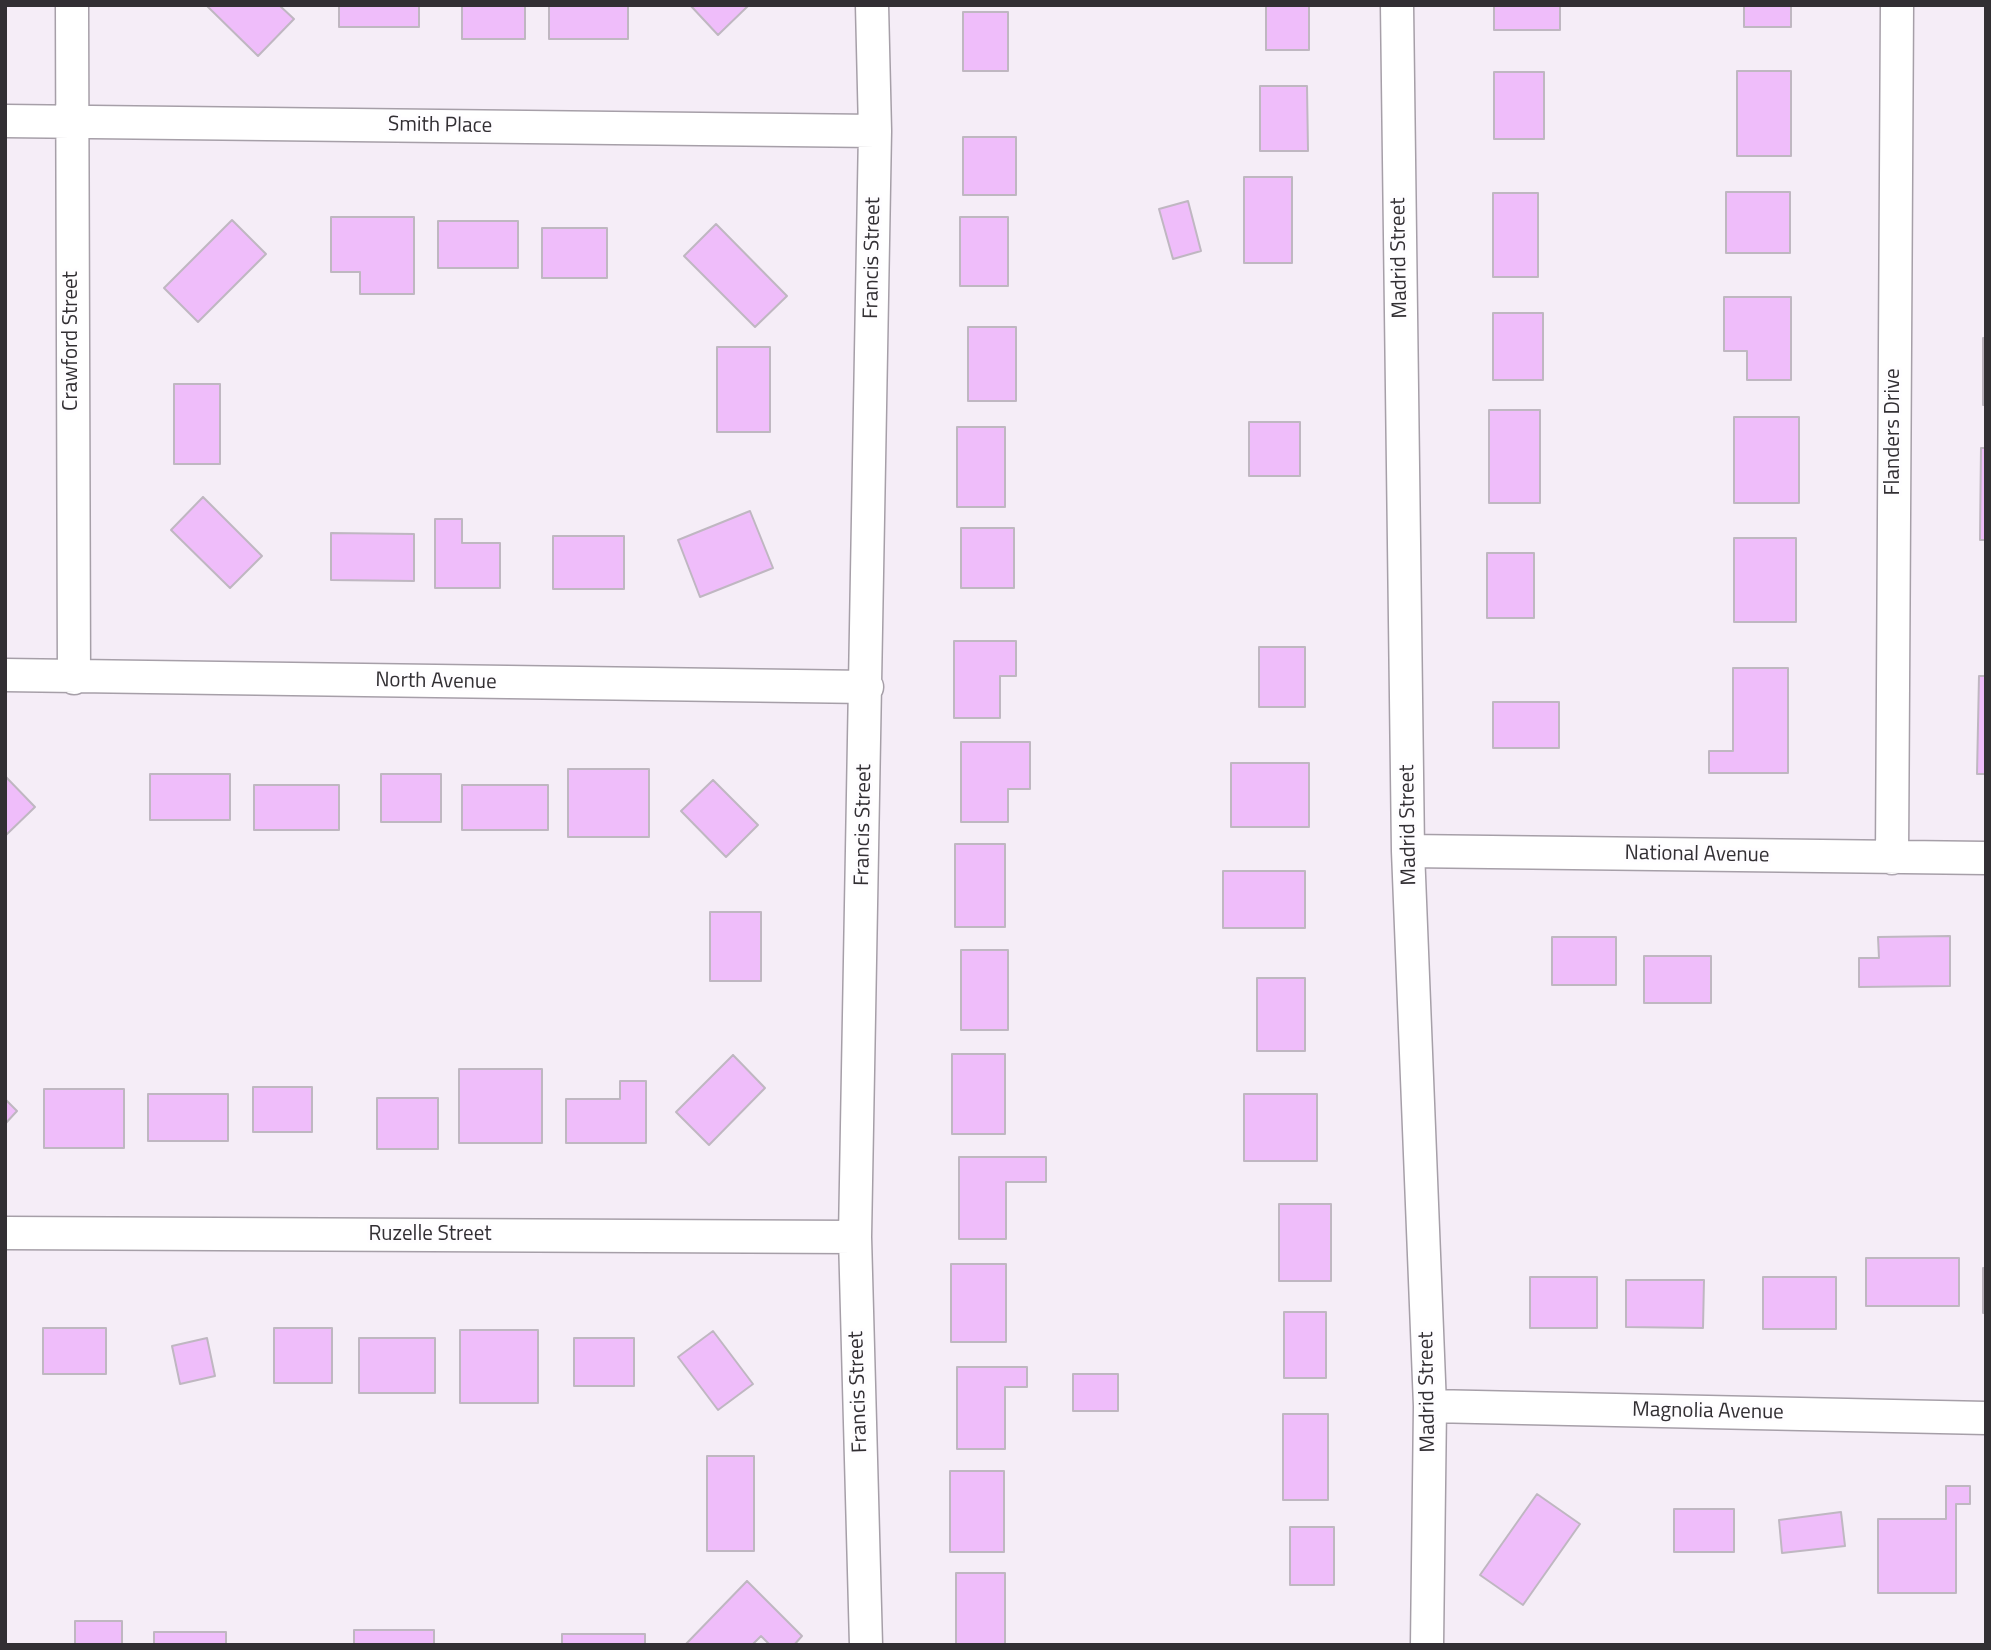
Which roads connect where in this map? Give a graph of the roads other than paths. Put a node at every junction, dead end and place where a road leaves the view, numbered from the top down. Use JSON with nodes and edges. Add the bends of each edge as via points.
{"nodes":[{"id":1,"x":72,"y":5,"type":"edge"},
{"id":2,"x":872,"y":5,"type":"edge"},
{"id":3,"x":1397,"y":5,"type":"edge"},
{"id":4,"x":1897,"y":5,"type":"edge"},
{"id":5,"x":5,"y":121,"type":"edge"},
{"id":6,"x":71,"y":121,"type":"junction"},
{"id":7,"x":875,"y":131,"type":"junction"},
{"id":8,"x":5,"y":676,"type":"edge"},
{"id":9,"x":74,"y":678,"type":"junction"},
{"id":10,"x":867,"y":687,"type":"junction"},
{"id":11,"x":1409,"y":851,"type":"junction"},
{"id":12,"x":1892,"y":858,"type":"junction"},
{"id":13,"x":1986,"y":858,"type":"edge"},
{"id":14,"x":5,"y":1233,"type":"edge"},
{"id":15,"x":855,"y":1237,"type":"junction"},
{"id":16,"x":1430,"y":1406,"type":"junction"},
{"id":17,"x":1986,"y":1418,"type":"edge"},
{"id":18,"x":866,"y":1645,"type":"edge"},
{"id":19,"x":1427,"y":1645,"type":"edge"}],
"edges":[{"from":1,"to":6,"type":"street","name":"Crawford Street"},
{"from":2,"to":7,"type":"street","name":"Francis Street"},
{"from":3,"to":11,"type":"street","name":"Madrid Street"},
{"from":4,"to":12,"type":"street","name":"Flanders Drive"},
{"from":5,"to":6,"type":"street","name":"Smith Place"},
{"from":6,"to":7,"type":"street","name":"Smith Place"},
{"from":6,"to":9,"type":"street","name":"Crawford Street"},
{"from":7,"to":10,"type":"street","name":"Francis Street"},
{"from":8,"to":9,"type":"street","name":"North Avenue"},
{"from":9,"to":10,"type":"street","name":"North Avenue"},
{"from":10,"to":15,"type":"street","name":"Francis Street"},
{"from":11,"to":12,"type":"street","name":"National Avenue"},
{"from":11,"to":16,"type":"street","name":"Madrid Street"},
{"from":12,"to":13,"type":"street","name":"National Avenue"},
{"from":14,"to":15,"type":"street","name":"Ruzelle Street"},
{"from":15,"to":18,"type":"street","name":"Francis Street"},
{"from":16,"to":17,"type":"street","name":"Magnolia Avenue"},
{"from":16,"to":19,"type":"street","name":"Madrid Street"}]}
